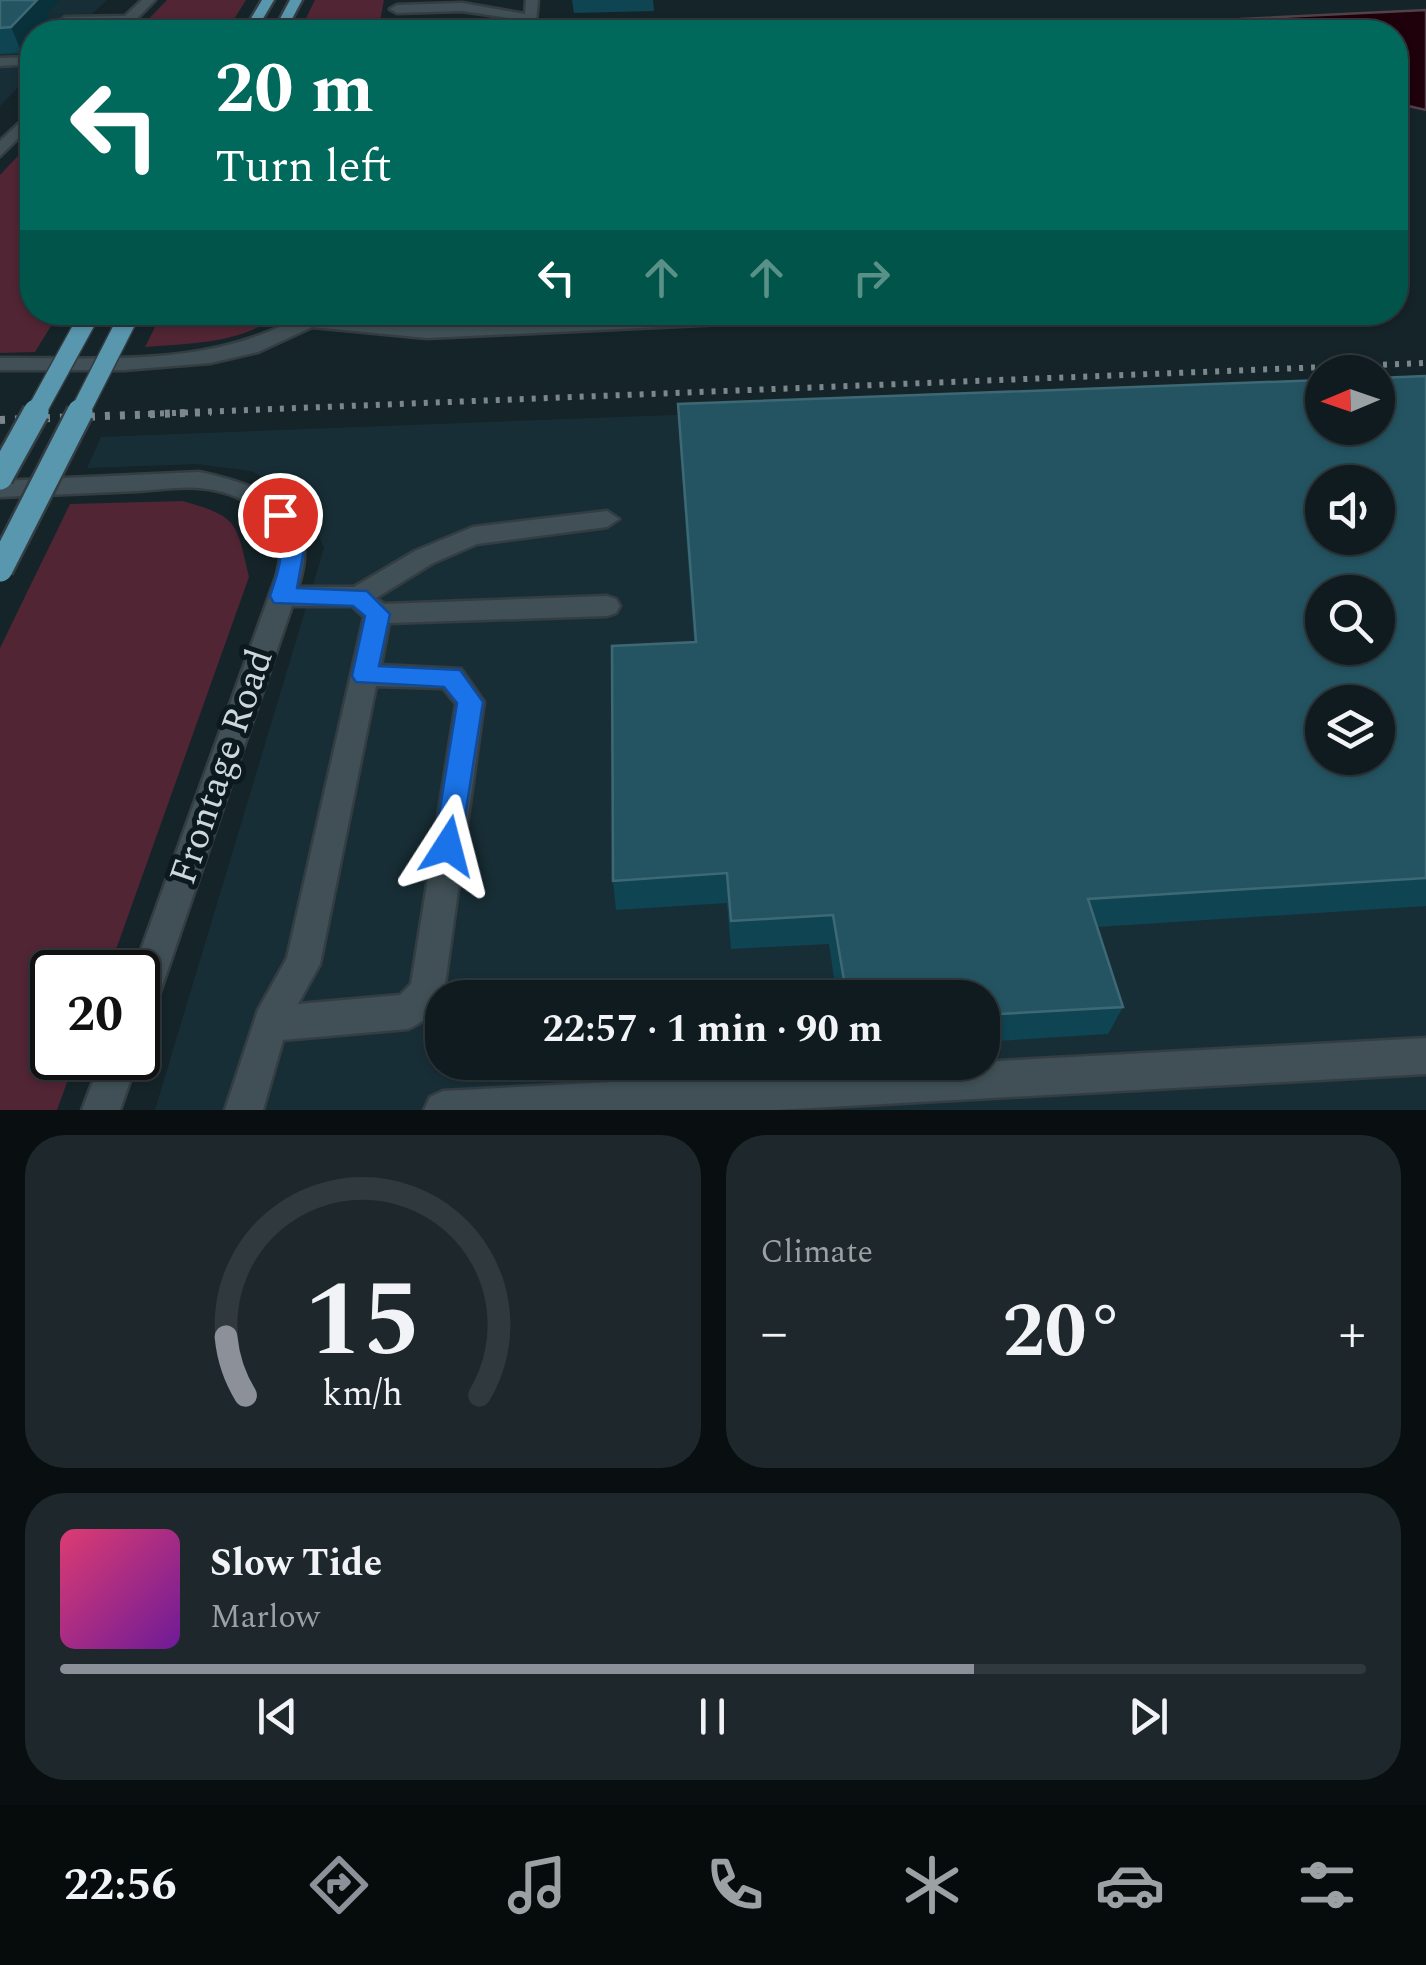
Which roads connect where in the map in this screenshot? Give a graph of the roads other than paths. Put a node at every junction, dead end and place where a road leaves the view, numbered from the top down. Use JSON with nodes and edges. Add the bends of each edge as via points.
{"nodes":[{"id":1,"x":82,"y":0,"type":"edge"},
{"id":2,"x":148,"y":0,"type":"edge"},
{"id":3,"x":532,"y":0,"type":"edge"},
{"id":4,"x":481,"y":5,"type":"edge"},
{"id":5,"x":397,"y":10,"type":"edge"},
{"id":6,"x":65,"y":20,"type":"joint"},
{"id":7,"x":128,"y":20,"type":"joint"},
{"id":8,"x":20,"y":129,"type":"edge"},
{"id":9,"x":0,"y":151,"type":"edge"},
{"id":10,"x":84,"y":325,"type":"edge"},
{"id":11,"x":124,"y":325,"type":"edge"},
{"id":12,"x":302,"y":325,"type":"edge"},
{"id":13,"x":375,"y":325,"type":"edge"},
{"id":14,"x":574,"y":325,"type":"edge"},
{"id":15,"x":0,"y":364,"type":"edge"},
{"id":16,"x":0,"y":477,"type":"edge"},
{"id":17,"x":0,"y":489,"type":"edge"},
{"id":18,"x":607,"y":520,"type":"dead end"},
{"id":19,"x":0,"y":570,"type":"edge"},
{"id":20,"x":282,"y":596,"type":"junction"},
{"id":21,"x":368,"y":606,"type":"junction"},
{"id":22,"x":607,"y":606,"type":"dead end"},
{"id":23,"x":364,"y":676,"type":"junction"},
{"id":24,"x":158,"y":950,"type":"edge"},
{"id":25,"x":270,"y":1024,"type":"junction"},
{"id":26,"x":1426,"y":1056,"type":"edge"},
{"id":27,"x":112,"y":1080,"type":"edge"},
{"id":28,"x":102,"y":1110,"type":"edge"},
{"id":29,"x":244,"y":1110,"type":"edge"},
{"id":30,"x":444,"y":1110,"type":"edge"}],
"edges":[{"from":1,"to":6,"type":"street"},
{"from":2,"to":7,"type":"street"},
{"from":3,"to":4,"type":"street","via":[[531,19]]},
{"from":4,"to":5,"type":"street"},
{"from":6,"to":7,"type":"street"},
{"from":8,"to":9,"type":"street"},
{"from":10,"to":16,"type":"main road","bridge":true},
{"from":11,"to":19,"type":"main road","bridge":true},
{"from":12,"to":15,"type":"street","via":[[273,342],[212,356]]},
{"from":13,"to":14,"type":"street","via":[[426,332]]},
{"from":17,"to":20,"type":"street","name":"Frontage Road","via":[[218,483],[254,497],[288,528],[293,561]]},
{"from":18,"to":21,"type":"street","via":[[473,536],[424,557]]},
{"from":20,"to":21,"type":"street"},
{"from":20,"to":24,"type":"street","name":"Frontage Road"},
{"from":21,"to":22,"type":"street"},
{"from":21,"to":23,"type":"street"},
{"from":23,"to":25,"type":"street","via":[[303,964]]},
{"from":23,"to":25,"type":"street","via":[[451,677],[470,702],[427,992],[408,1012]]},
{"from":25,"to":29,"type":"street"},
{"from":26,"to":30,"type":"street"},
{"from":27,"to":28,"type":"street"}]}
